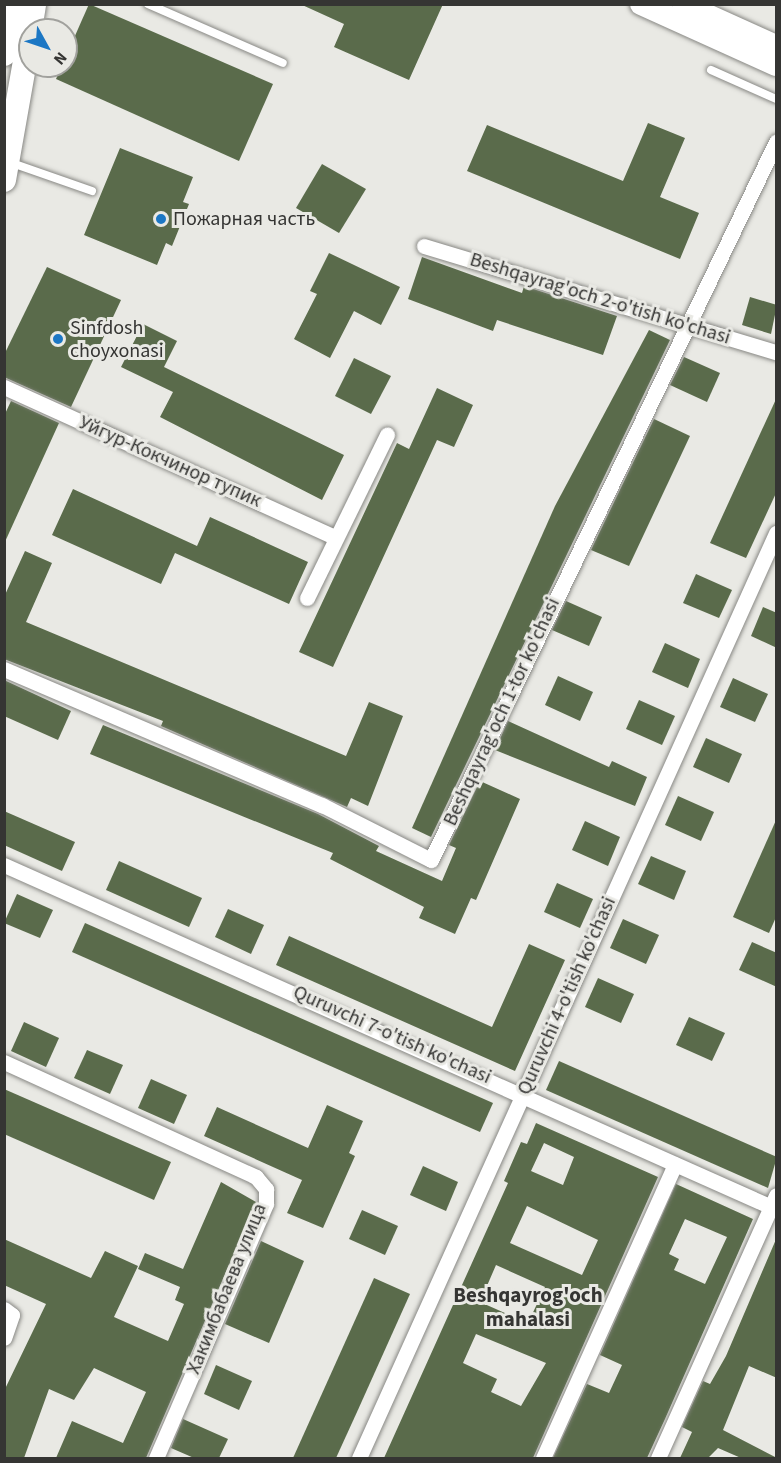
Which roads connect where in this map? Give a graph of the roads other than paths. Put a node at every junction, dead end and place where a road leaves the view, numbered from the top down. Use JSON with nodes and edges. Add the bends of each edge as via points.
{"nodes":[{"id":1,"x":12,"y":4,"type":"edge"},
{"id":2,"x":148,"y":4,"type":"edge"},
{"id":3,"x":641,"y":4,"type":"edge"},
{"id":4,"x":683,"y":4,"type":"edge"},
{"id":5,"x":777,"y":46,"type":"edge"},
{"id":6,"x":4,"y":54,"type":"edge"},
{"id":7,"x":283,"y":63,"type":"dead end"},
{"id":8,"x":777,"y":65,"type":"edge"},
{"id":9,"x":711,"y":69,"type":"dead end"},
{"id":10,"x":22,"y":78,"type":"edge"},
{"id":11,"x":777,"y":99,"type":"edge"},
{"id":12,"x":777,"y":142,"type":"edge"},
{"id":13,"x":6,"y":168,"type":"edge"},
{"id":14,"x":92,"y":191,"type":"dead end"},
{"id":15,"x":424,"y":246,"type":"dead end"},
{"id":16,"x":688,"y":327,"type":"junction"},
{"id":17,"x":777,"y":352,"type":"edge"},
{"id":18,"x":4,"y":387,"type":"edge"},
{"id":19,"x":387,"y":435,"type":"dead end"},
{"id":20,"x":777,"y":533,"type":"edge"},
{"id":21,"x":335,"y":537,"type":"junction"},
{"id":22,"x":306,"y":598,"type":"dead end"},
{"id":23,"x":4,"y":669,"type":"edge"},
{"id":24,"x":4,"y":865,"type":"edge"},
{"id":25,"x":4,"y":1062,"type":"edge"},
{"id":26,"x":524,"y":1093,"type":"junction"},
{"id":27,"x":675,"y":1164,"type":"junction"},
{"id":28,"x":775,"y":1204,"type":"edge"},
{"id":29,"x":4,"y":1309,"type":"edge"},
{"id":30,"x":4,"y":1338,"type":"edge"},
{"id":31,"x":156,"y":1458,"type":"edge"},
{"id":32,"x":359,"y":1458,"type":"edge"},
{"id":33,"x":543,"y":1458,"type":"edge"},
{"id":34,"x":658,"y":1458,"type":"edge"}],
"edges":[{"from":1,"to":6,"type":"main road"},
{"from":2,"to":7,"type":"lane"},
{"from":3,"to":8,"type":"main road"},
{"from":4,"to":5,"type":"main road"},
{"from":9,"to":11,"type":"lane"},
{"from":10,"to":13,"type":"main road"},
{"from":12,"to":16,"type":"street","name":"Beshqayrag'och 1-tor ko'chasi"},
{"from":13,"to":14,"type":"lane"},
{"from":15,"to":16,"type":"street","name":"Beshqayrag'och 2-o'tish ko'chasi"},
{"from":16,"to":17,"type":"street","name":"Beshqayrag'och 2-o'tish ko'chasi"},
{"from":16,"to":23,"type":"street","name":"Beshqayrag'och 1-tor ko'chasi","via":[[431,860],[322,805]]},
{"from":18,"to":21,"type":"street","name":"Уйгур-Кокчинор тупик"},
{"from":19,"to":21,"type":"street"},
{"from":20,"to":26,"type":"street","name":"Quruvchi 4-o'tish ko'chasi"},
{"from":21,"to":22,"type":"street"},
{"from":24,"to":26,"type":"street","name":"Quruvchi 7-o'tish ko'chasi"},
{"from":25,"to":31,"type":"street","name":"Хакимбабаева улица","via":[[256,1177],[266,1189],[266,1204]]},
{"from":26,"to":27,"type":"street","name":"Quruvchi 7-o'tish ko'chasi"},
{"from":26,"to":32,"type":"street","name":"Quruvchi 4-o'tish ko'chasi"},
{"from":27,"to":28,"type":"street","name":"Quruvchi 7-o'tish ko'chasi"},
{"from":27,"to":33,"type":"street"},
{"from":28,"to":34,"type":"street"},
{"from":29,"to":30,"type":"street","via":[[12,1315]]}]}
